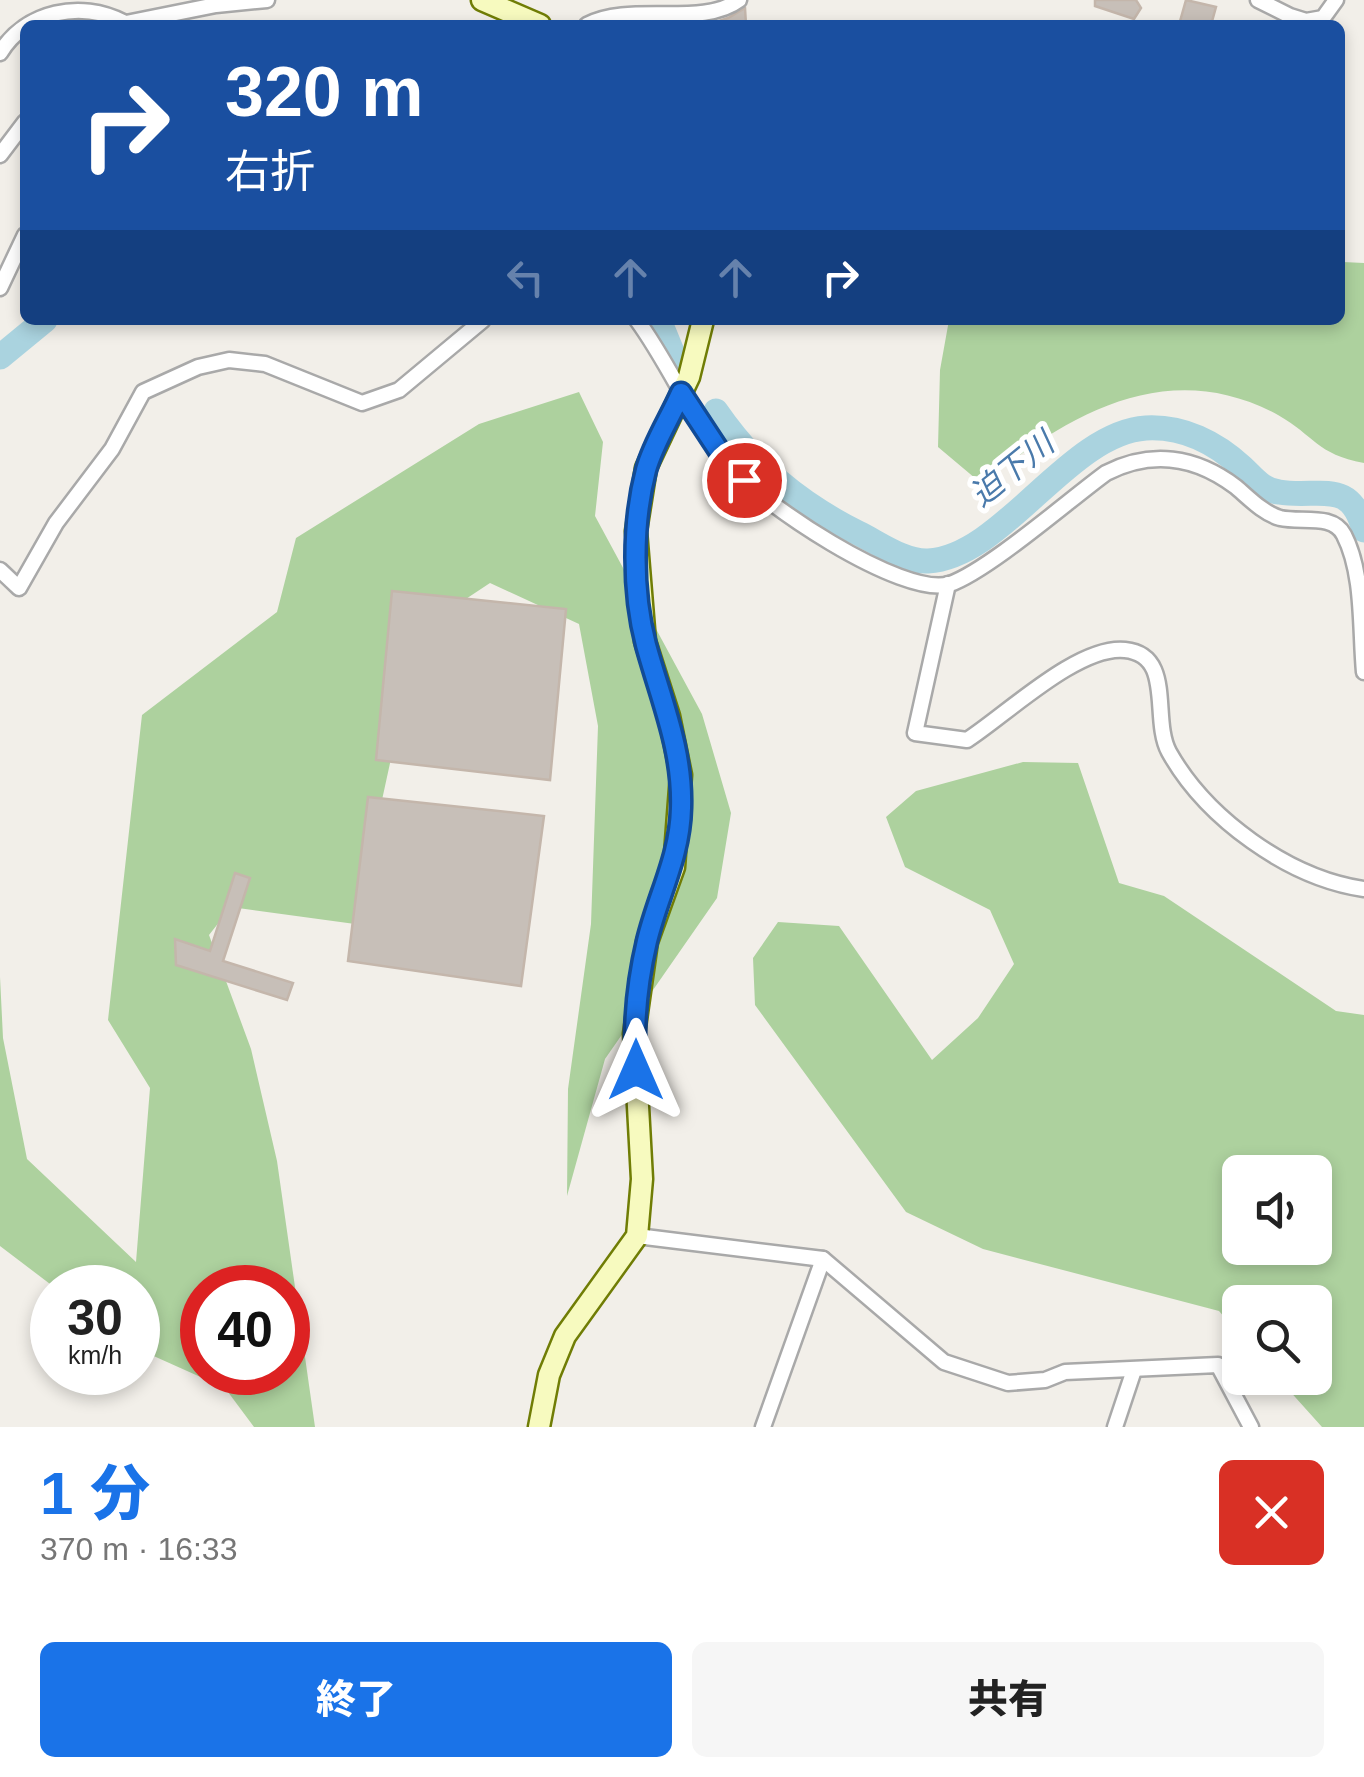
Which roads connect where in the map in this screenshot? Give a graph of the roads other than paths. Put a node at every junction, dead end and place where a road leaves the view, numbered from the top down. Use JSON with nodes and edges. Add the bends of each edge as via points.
{"nodes":[{"id":1,"x":266,"y":0,"type":"edge"},
{"id":2,"x":482,"y":0,"type":"edge"},
{"id":3,"x":739,"y":0,"type":"edge"},
{"id":4,"x":1258,"y":0,"type":"edge"},
{"id":5,"x":1336,"y":0,"type":"edge"},
{"id":6,"x":32,"y":20,"type":"edge"},
{"id":7,"x":116,"y":20,"type":"edge"},
{"id":8,"x":139,"y":20,"type":"edge"},
{"id":9,"x":528,"y":20,"type":"edge"},
{"id":10,"x":603,"y":20,"type":"edge"},
{"id":11,"x":1304,"y":20,"type":"edge"},
{"id":12,"x":1312,"y":20,"type":"edge"},
{"id":13,"x":20,"y":26,"type":"edge"},
{"id":14,"x":0,"y":53,"type":"edge"},
{"id":15,"x":20,"y":129,"type":"edge"},
{"id":16,"x":0,"y":155,"type":"edge"},
{"id":17,"x":20,"y":246,"type":"edge"},
{"id":18,"x":0,"y":288,"type":"edge"},
{"id":19,"x":477,"y":325,"type":"edge"},
{"id":20,"x":639,"y":325,"type":"edge"},
{"id":21,"x":702,"y":325,"type":"edge"},
{"id":22,"x":681,"y":393,"type":"junction"},
{"id":23,"x":0,"y":570,"type":"edge"},
{"id":24,"x":948,"y":584,"type":"junction"},
{"id":25,"x":1364,"y":672,"type":"edge"},
{"id":26,"x":1364,"y":888,"type":"edge"},
{"id":27,"x":637,"y":1236,"type":"junction"},
{"id":28,"x":823,"y":1259,"type":"junction"},
{"id":29,"x":1134,"y":1370,"type":"junction"},
{"id":30,"x":539,"y":1427,"type":"edge"},
{"id":31,"x":763,"y":1427,"type":"edge"},
{"id":32,"x":1114,"y":1427,"type":"edge"},
{"id":33,"x":1251,"y":1427,"type":"edge"}],
"edges":[{"from":1,"to":8,"type":"street"},
{"from":2,"to":9,"type":"street"},
{"from":3,"to":10,"type":"street","via":[[722,9]]},
{"from":4,"to":11,"type":"street"},
{"from":5,"to":12,"type":"street","via":[[1323,18]]},
{"from":6,"to":7,"type":"street","via":[[55,9],[97,6]]},
{"from":13,"to":14,"type":"street"},
{"from":15,"to":16,"type":"street"},
{"from":17,"to":18,"type":"street"},
{"from":19,"to":23,"type":"street","via":[[400,390],[362,404],[265,364],[229,360],[142,392],[19,588]]},
{"from":20,"to":22,"type":"street"},
{"from":21,"to":22,"type":"street"},
{"from":22,"to":24,"type":"street","via":[[729,466],[786,512],[906,580]]},
{"from":22,"to":27,"type":"street","via":[[646,468],[636,531],[645,641],[681,775],[674,866],[647,942],[634,1034],[642,1179]]},
{"from":24,"to":25,"type":"street","via":[[1106,472],[1152,457],[1187,461],[1280,518],[1332,522],[1344,532],[1356,568]]},
{"from":24,"to":26,"type":"street","via":[[915,732],[967,740],[1098,653],[1125,650],[1146,657],[1158,674],[1159,724],[1168,750],[1195,788],[1257,844]]},
{"from":27,"to":28,"type":"street"},
{"from":27,"to":30,"type":"street","via":[[565,1336]]},
{"from":28,"to":29,"type":"street","via":[[944,1362],[960,1368],[1024,1384],[1066,1372]]},
{"from":28,"to":31,"type":"street"},
{"from":29,"to":32,"type":"street"},
{"from":29,"to":33,"type":"street","via":[[1218,1365]]}]}
